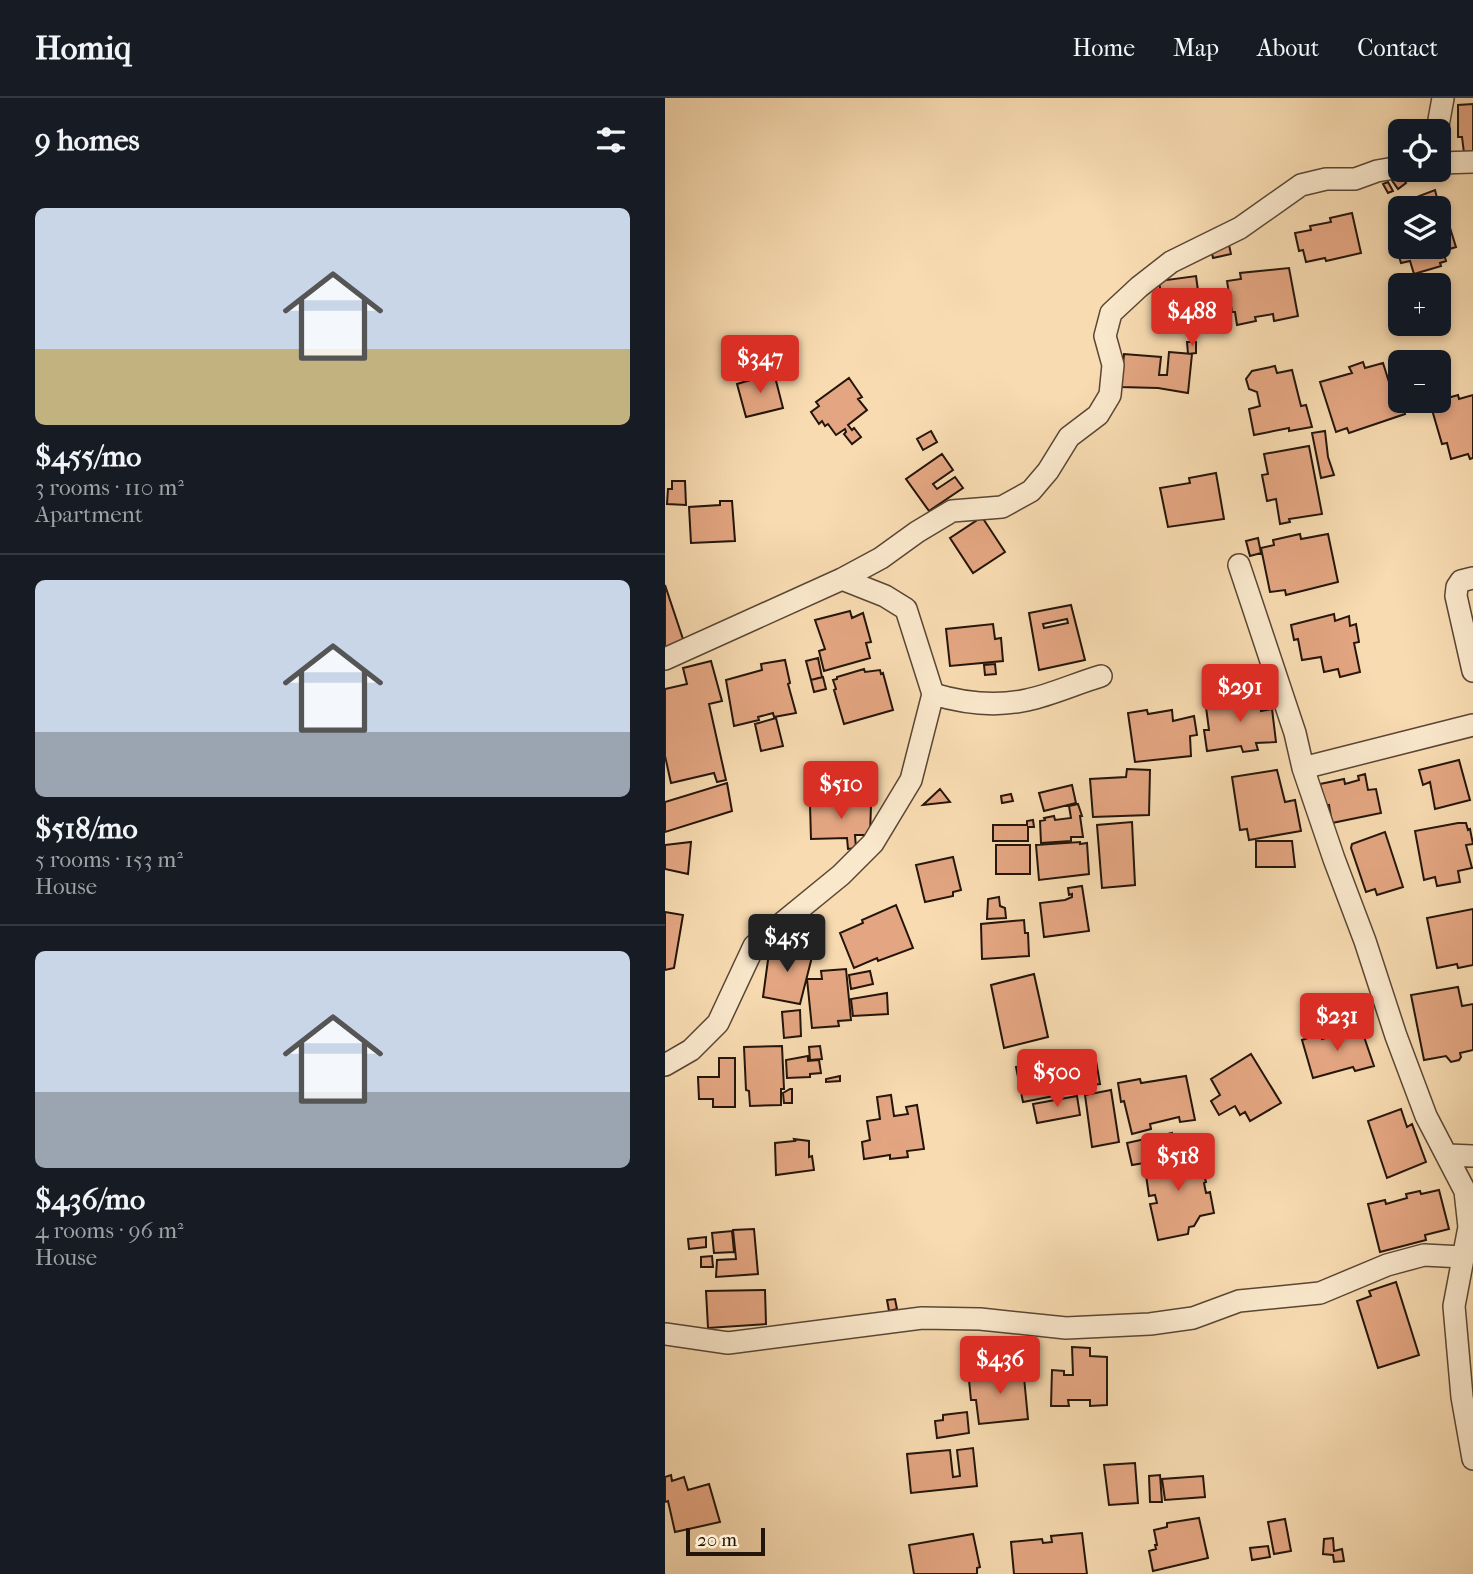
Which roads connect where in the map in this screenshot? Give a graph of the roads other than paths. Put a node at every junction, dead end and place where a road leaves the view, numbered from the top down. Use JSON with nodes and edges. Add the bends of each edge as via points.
{"nodes":[{"id":1,"x":1443,"y":98,"type":"edge"},
{"id":2,"x":1439,"y":119,"type":"edge"},
{"id":3,"x":1473,"y":162,"type":"edge"},
{"id":4,"x":1451,"y":163,"type":"edge"},
{"id":5,"x":1388,"y":169,"type":"edge"},
{"id":6,"x":1239,"y":565,"type":"dead end"},
{"id":7,"x":1473,"y":578,"type":"edge"},
{"id":8,"x":842,"y":579,"type":"junction"},
{"id":9,"x":665,"y":659,"type":"edge"},
{"id":10,"x":1473,"y":671,"type":"edge"},
{"id":11,"x":1101,"y":676,"type":"dead end"},
{"id":12,"x":933,"y":694,"type":"junction"},
{"id":13,"x":1473,"y":725,"type":"edge"},
{"id":14,"x":1303,"y":768,"type":"junction"},
{"id":15,"x":665,"y":1065,"type":"edge"},
{"id":16,"x":1448,"y":1155,"type":"junction"},
{"id":17,"x":1473,"y":1156,"type":"edge"},
{"id":18,"x":1464,"y":1257,"type":"junction"},
{"id":19,"x":665,"y":1334,"type":"edge"},
{"id":20,"x":1473,"y":1459,"type":"edge"}],
"edges":[{"from":1,"to":2,"type":"street"},
{"from":3,"to":4,"type":"street"},
{"from":5,"to":8,"type":"street","via":[[1355,179],[1301,185],[1240,228],[1171,262],[1139,286],[1111,313],[1105,336],[1113,365],[1110,394],[1098,415],[1069,437],[1031,491],[1002,507],[952,511]]},
{"from":6,"to":14,"type":"street"},
{"from":7,"to":10,"type":"street","via":[[1461,581],[1456,596]]},
{"from":8,"to":9,"type":"street"},
{"from":8,"to":12,"type":"street","via":[[905,609]]},
{"from":11,"to":12,"type":"street","via":[[1027,700],[979,704]]},
{"from":12,"to":15,"type":"street","via":[[911,780],[873,843],[815,898],[754,946],[718,1023],[691,1050]]},
{"from":13,"to":14,"type":"street"},
{"from":14,"to":16,"type":"street","via":[[1395,1037],[1426,1116]]},
{"from":16,"to":17,"type":"street"},
{"from":16,"to":18,"type":"street","via":[[1465,1191],[1469,1227]]},
{"from":18,"to":19,"type":"street","via":[[1424,1255],[1319,1293],[1239,1301],[1193,1318],[1150,1324],[1066,1328],[922,1318],[728,1343]]},
{"from":18,"to":20,"type":"street","via":[[1454,1306]]}]}
